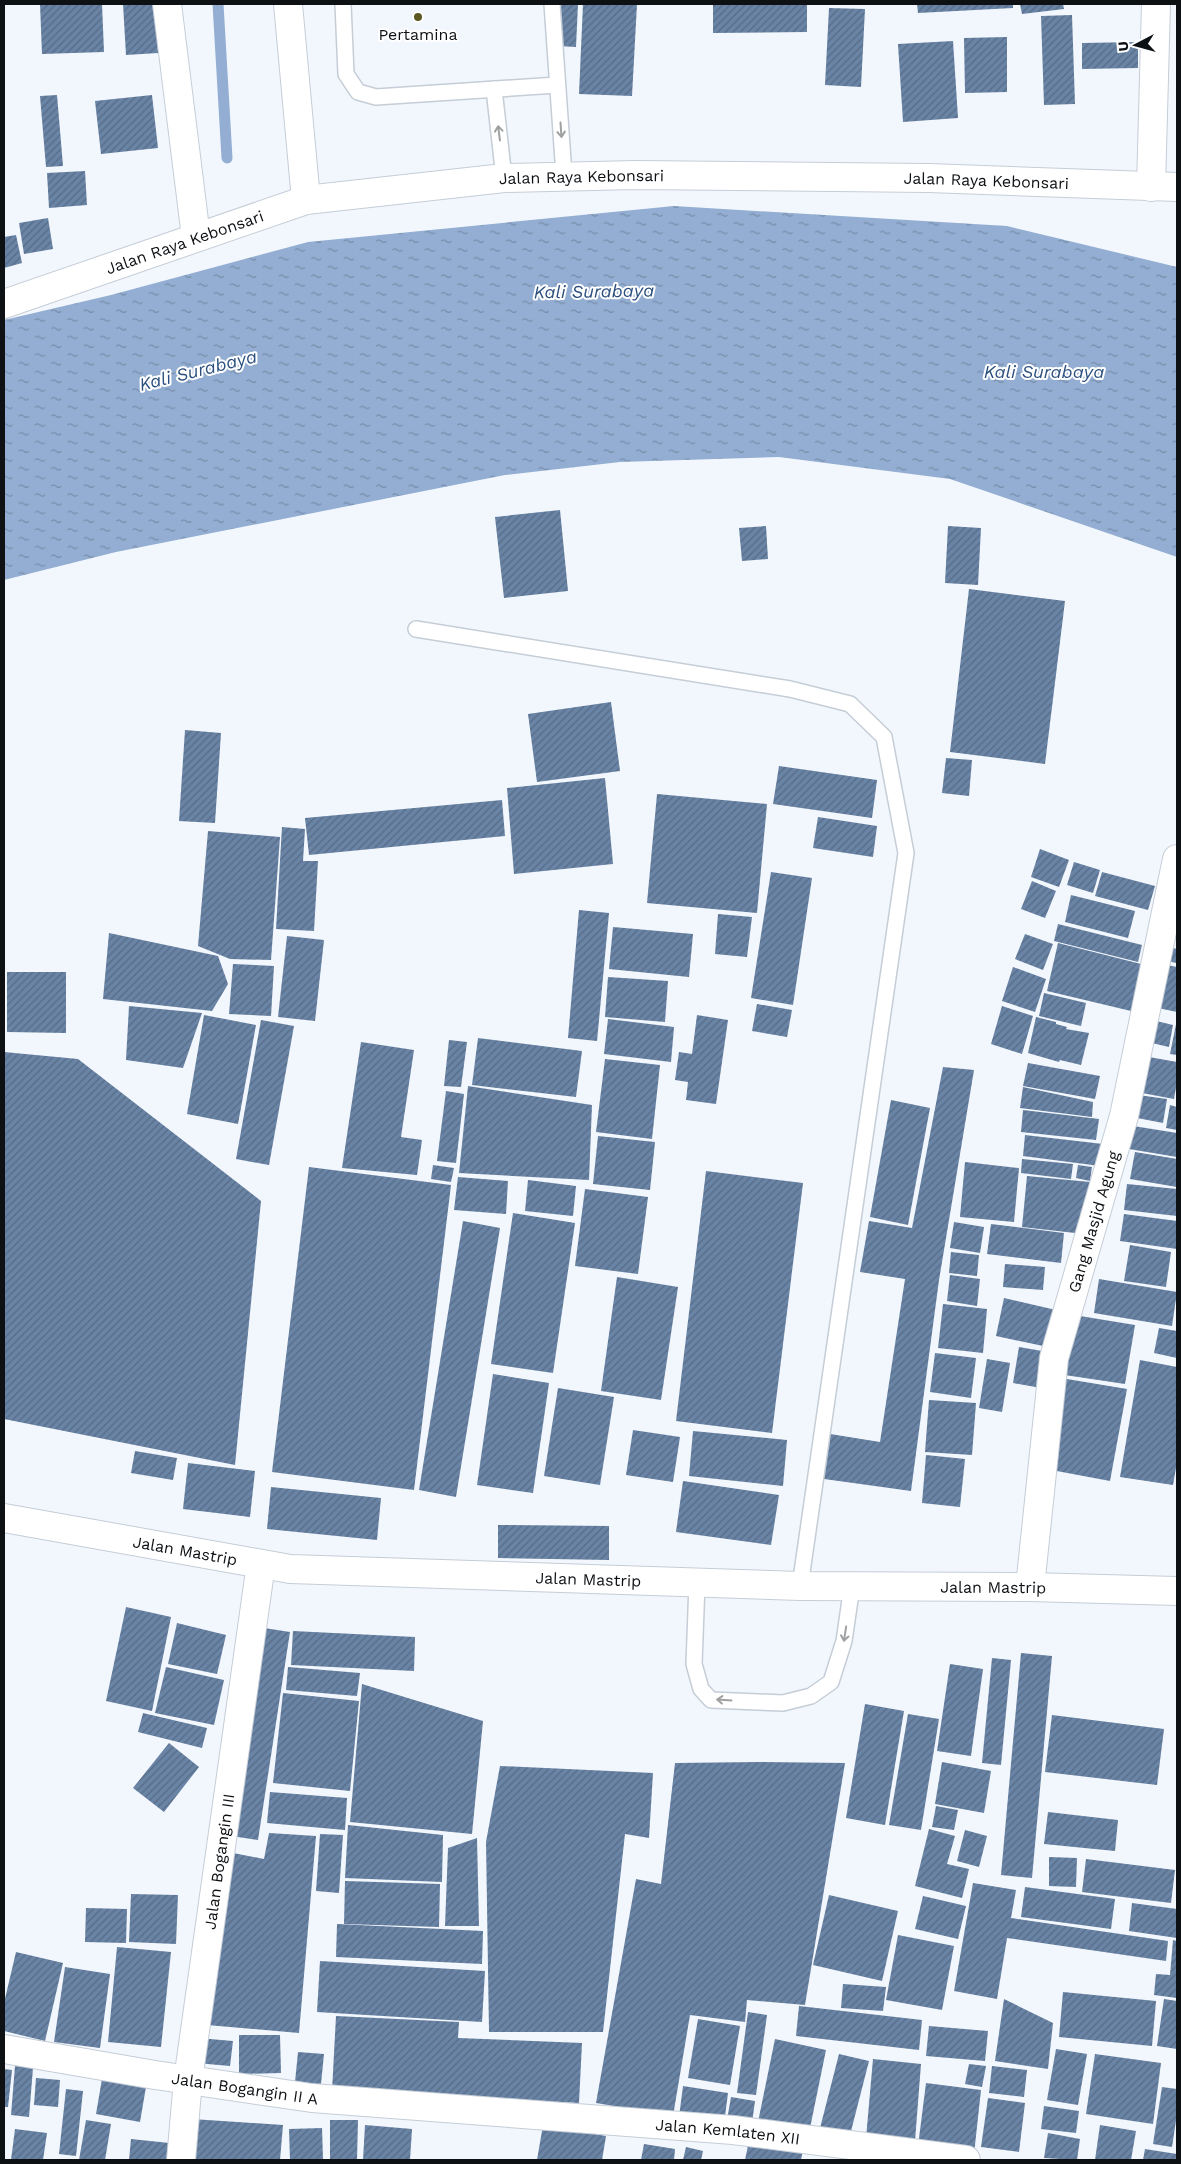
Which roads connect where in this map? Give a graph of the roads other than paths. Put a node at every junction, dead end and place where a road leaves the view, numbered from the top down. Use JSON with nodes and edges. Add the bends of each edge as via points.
{"nodes":[{"id":1,"x":168,"y":4,"type":"edge"},
{"id":2,"x":288,"y":4,"type":"edge"},
{"id":3,"x":343,"y":4,"type":"edge"},
{"id":4,"x":552,"y":4,"type":"edge"},
{"id":5,"x":1156,"y":4,"type":"edge"},
{"id":6,"x":557,"y":85,"type":"junction"},
{"id":7,"x":494,"y":89,"type":"junction"},
{"id":8,"x":564,"y":175,"type":"junction"},
{"id":9,"x":504,"y":178,"type":"junction"},
{"id":10,"x":1151,"y":187,"type":"junction"},
{"id":11,"x":1177,"y":187,"type":"edge"},
{"id":12,"x":306,"y":200,"type":"junction"},
{"id":13,"x":196,"y":237,"type":"junction"},
{"id":14,"x":4,"y":304,"type":"edge"},
{"id":15,"x":416,"y":629,"type":"dead end"},
{"id":16,"x":1177,"y":859,"type":"edge"},
{"id":17,"x":4,"y":1518,"type":"edge"},
{"id":18,"x":261,"y":1564,"type":"junction"},
{"id":19,"x":697,"y":1583,"type":"junction"},
{"id":20,"x":800,"y":1586,"type":"junction"},
{"id":21,"x":852,"y":1586,"type":"junction"},
{"id":22,"x":1030,"y":1587,"type":"junction"},
{"id":23,"x":1177,"y":1591,"type":"edge"},
{"id":24,"x":4,"y":2049,"type":"edge"},
{"id":25,"x":188,"y":2080,"type":"junction"},
{"id":26,"x":489,"y":2111,"type":"joint"},
{"id":27,"x":838,"y":2153,"type":"edge"},
{"id":28,"x":181,"y":2160,"type":"edge"},
{"id":29,"x":966,"y":2160,"type":"edge"}],
"edges":[{"from":1,"to":13,"type":"street"},
{"from":2,"to":12,"type":"street"},
{"from":3,"to":7,"type":"lane","via":[[346,74],[358,92],[376,97]]},
{"from":4,"to":6,"type":"lane"},
{"from":5,"to":10,"type":"street"},
{"from":6,"to":7,"type":"lane"},
{"from":6,"to":8,"type":"lane","one_way":true},
{"from":9,"to":7,"type":"lane","one_way":true},
{"from":8,"to":9,"type":"street","name":"Jalan Raya Kebonsari"},
{"from":8,"to":10,"type":"street","name":"Jalan Raya Kebonsari","via":[[929,178]]},
{"from":9,"to":12,"type":"street","name":"Jalan Raya Kebonsari"},
{"from":10,"to":11,"type":"street","name":"Jalan Raya Kebonsari"},
{"from":12,"to":13,"type":"street","name":"Jalan Raya Kebonsari"},
{"from":13,"to":14,"type":"street","name":"Jalan Raya Kebonsari"},
{"from":15,"to":20,"type":"lane","via":[[790,689],[850,704],[884,737],[906,853]]},
{"from":16,"to":22,"type":"street","name":"Gang Masjid Agung","via":[[1124,1116],[1054,1358]]},
{"from":17,"to":18,"type":"street","name":"Jalan Mastrip"},
{"from":18,"to":19,"type":"street","name":"Jalan Mastrip","via":[[290,1569]]},
{"from":18,"to":25,"type":"street","name":"Jalan Bogangin III"},
{"from":19,"to":20,"type":"street","name":"Jalan Mastrip"},
{"from":21,"to":19,"type":"lane","one_way":true,"via":[[844,1641],[831,1682],[811,1696],[783,1703],[712,1700],[701,1689],[694,1664]]},
{"from":20,"to":21,"type":"street","name":"Jalan Mastrip"},
{"from":21,"to":22,"type":"street","name":"Jalan Mastrip"},
{"from":22,"to":23,"type":"street","name":"Jalan Mastrip"},
{"from":24,"to":25,"type":"street","name":"Jalan Bogangin II A"},
{"from":25,"to":26,"type":"street","name":"Jalan Bogangin II A","via":[[312,2098]]},
{"from":25,"to":28,"type":"street","name":"Jalan Bogangin III"},
{"from":26,"to":27,"type":"street","name":"Jalan Kemlaten XII","via":[[733,2130]]},
{"from":27,"to":29,"type":"street","name":"Jalan Kemlaten XII"}]}
